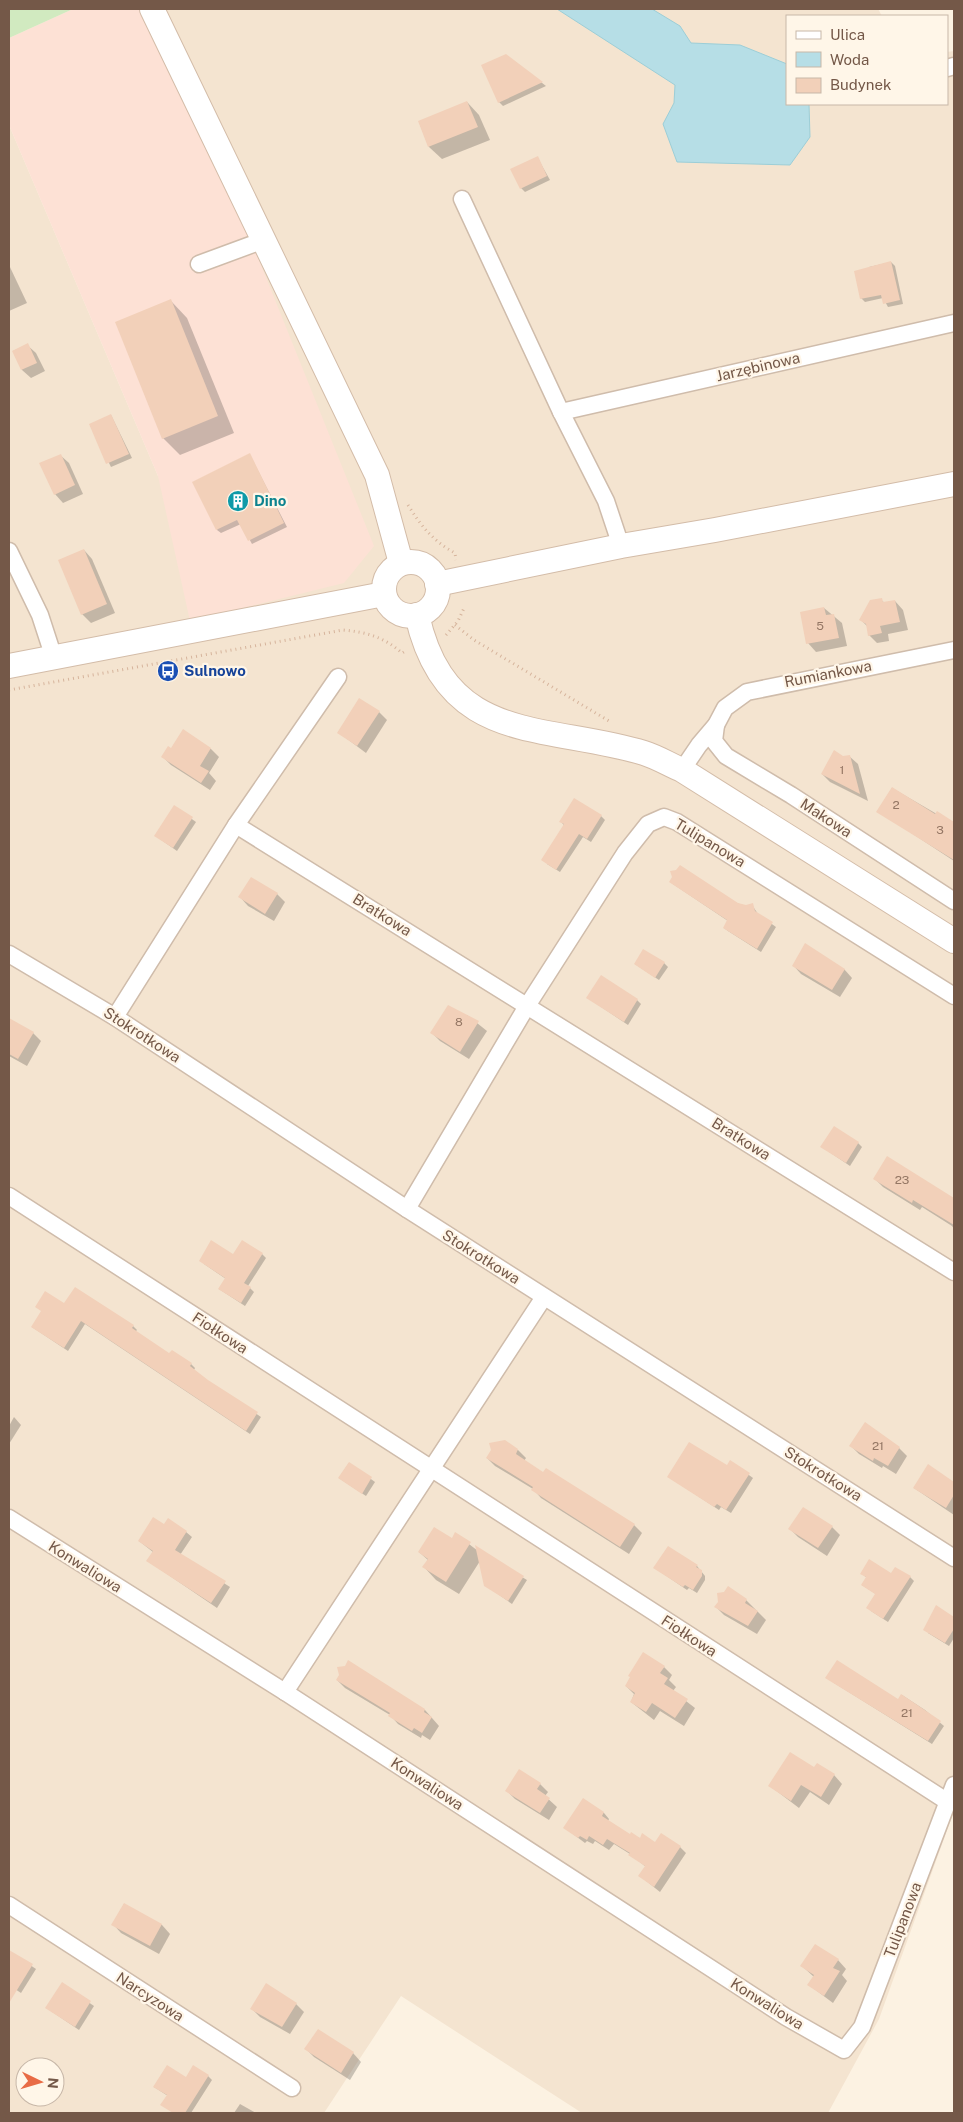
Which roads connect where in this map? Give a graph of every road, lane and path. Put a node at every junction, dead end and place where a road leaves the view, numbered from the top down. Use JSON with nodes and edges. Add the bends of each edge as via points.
{"nodes":[{"id":1,"x":152,"y":9,"type":"edge"},
{"id":2,"x":462,"y":199,"type":"dead end"},
{"id":3,"x":264,"y":240,"type":"junction"},
{"id":4,"x":199,"y":264,"type":"dead end"},
{"id":5,"x":954,"y":323,"type":"edge"},
{"id":6,"x":561,"y":412,"type":"junction"},
{"id":7,"x":954,"y":484,"type":"edge"},
{"id":8,"x":621,"y":546,"type":"junction"},
{"id":9,"x":9,"y":551,"type":"edge"},
{"id":10,"x":401,"y":563,"type":"junction"},
{"id":11,"x":438,"y":584,"type":"junction"},
{"id":12,"x":384,"y":594,"type":"junction"},
{"id":13,"x":465,"y":606,"type":"dead end"},
{"id":14,"x":418,"y":615,"type":"junction"},
{"id":15,"x":455,"y":625,"type":"junction"},
{"id":16,"x":439,"y":640,"type":"dead end"},
{"id":17,"x":407,"y":650,"type":"dead end"},
{"id":18,"x":954,"y":650,"type":"edge"},
{"id":19,"x":54,"y":658,"type":"junction"},
{"id":20,"x":9,"y":666,"type":"edge"},
{"id":21,"x":338,"y":677,"type":"dead end"},
{"id":22,"x":9,"y":690,"type":"edge"},
{"id":23,"x":611,"y":722,"type":"dead end"},
{"id":24,"x":716,"y":725,"type":"junction"},
{"id":25,"x":682,"y":770,"type":"junction"},
{"id":26,"x":236,"y":825,"type":"junction"},
{"id":27,"x":954,"y":901,"type":"edge"},
{"id":28,"x":954,"y":941,"type":"edge"},
{"id":29,"x":9,"y":954,"type":"edge"},
{"id":30,"x":954,"y":996,"type":"edge"},
{"id":31,"x":527,"y":1006,"type":"junction"},
{"id":32,"x":114,"y":1017,"type":"junction"},
{"id":33,"x":9,"y":1196,"type":"edge"},
{"id":34,"x":407,"y":1209,"type":"junction"},
{"id":35,"x":954,"y":1272,"type":"edge"},
{"id":36,"x":544,"y":1297,"type":"junction"},
{"id":37,"x":430,"y":1470,"type":"junction"},
{"id":38,"x":9,"y":1518,"type":"edge"},
{"id":39,"x":954,"y":1558,"type":"edge"},
{"id":40,"x":285,"y":1692,"type":"junction"},
{"id":41,"x":954,"y":1785,"type":"edge"},
{"id":42,"x":948,"y":1802,"type":"junction"},
{"id":43,"x":9,"y":1905,"type":"edge"},
{"id":44,"x":844,"y":2050,"type":"joint"},
{"id":45,"x":292,"y":2088,"type":"dead end"}],
"edges":[{"from":1,"to":3,"type":"street"},
{"from":2,"to":6,"type":"street"},
{"from":3,"to":4,"type":"street"},
{"from":3,"to":10,"type":"street","via":[[377,475]]},
{"from":5,"to":6,"type":"street","name":"Jarzębinowa"},
{"from":6,"to":8,"type":"street","via":[[606,501]]},
{"from":7,"to":8,"type":"street"},
{"from":8,"to":11,"type":"street"},
{"from":9,"to":19,"type":"street","via":[[40,616]]},
{"from":10,"to":11,"type":"street","via":[[411,562],[428,568]]},
{"from":10,"to":12,"type":"street","via":[[385,579]]},
{"from":11,"to":14,"type":"street","via":[[436,600]]},
{"from":12,"to":14,"type":"street","via":[[400,614]]},
{"from":12,"to":19,"type":"street"},
{"from":13,"to":15,"type":"path"},
{"from":14,"to":25,"type":"street","via":[[425,645],[441,678],[465,700],[491,717],[518,728],[646,753]]},
{"from":15,"to":16,"type":"path"},
{"from":15,"to":23,"type":"path","via":[[482,645]]},
{"from":17,"to":22,"type":"path","via":[[402,653],[375,635],[343,630]]},
{"from":18,"to":24,"type":"street","name":"Rumiankowa","via":[[747,692],[725,708]]},
{"from":19,"to":20,"type":"street"},
{"from":21,"to":26,"type":"street"},
{"from":24,"to":25,"type":"street","name":"Rumiankowa"},
{"from":24,"to":27,"type":"street","name":"Makowa","via":[[714,742],[726,756]]},
{"from":25,"to":28,"type":"street"},
{"from":26,"to":31,"type":"street","name":"Bratkowa"},
{"from":26,"to":32,"type":"street"},
{"from":29,"to":32,"type":"street","name":"Stokrotkowa"},
{"from":30,"to":31,"type":"street","name":"Tulipanowa","via":[[678,822],[664,818],[648,824],[625,853]]},
{"from":31,"to":34,"type":"street"},
{"from":31,"to":35,"type":"street","name":"Bratkowa"},
{"from":32,"to":34,"type":"street","name":"Stokrotkowa"},
{"from":33,"to":37,"type":"street","name":"Fiołkowa"},
{"from":34,"to":36,"type":"street","name":"Stokrotkowa"},
{"from":36,"to":37,"type":"street"},
{"from":36,"to":39,"type":"street","name":"Stokrotkowa"},
{"from":37,"to":40,"type":"street"},
{"from":37,"to":42,"type":"street","name":"Fiołkowa"},
{"from":38,"to":40,"type":"street","name":"Konwaliowa"},
{"from":40,"to":44,"type":"street","name":"Konwaliowa","via":[[786,2017]]},
{"from":41,"to":42,"type":"street","name":"Tulipanowa"},
{"from":42,"to":44,"type":"street","name":"Tulipanowa","via":[[862,2027]]},
{"from":43,"to":45,"type":"street","name":"Narcyzowa"}]}
